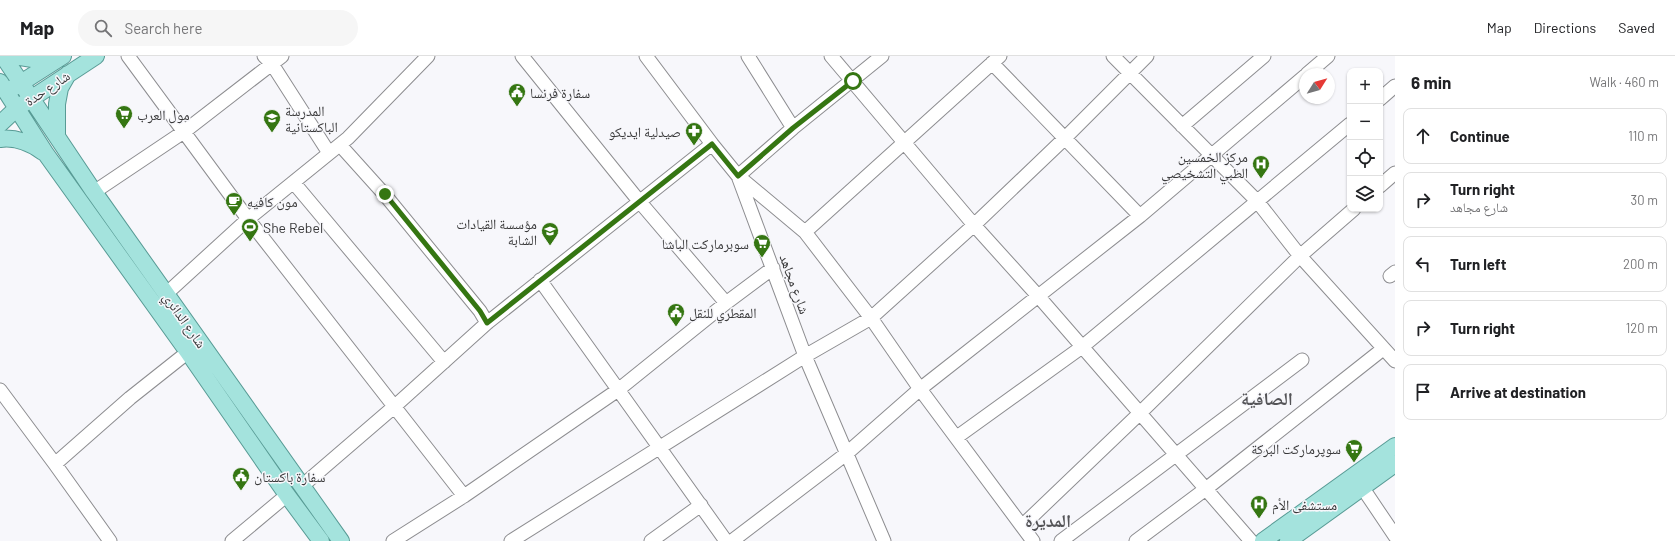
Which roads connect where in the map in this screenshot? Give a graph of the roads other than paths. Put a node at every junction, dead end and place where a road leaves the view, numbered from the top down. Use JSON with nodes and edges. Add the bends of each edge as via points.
{"nodes":[{"id":1,"x":3,"y":56,"type":"edge"},
{"id":2,"x":14,"y":56,"type":"edge"},
{"id":3,"x":96,"y":56,"type":"edge"},
{"id":4,"x":128,"y":56,"type":"edge"},
{"id":5,"x":428,"y":56,"type":"edge"},
{"id":6,"x":522,"y":56,"type":"edge"},
{"id":7,"x":646,"y":56,"type":"edge"},
{"id":8,"x":748,"y":56,"type":"edge"},
{"id":9,"x":831,"y":56,"type":"edge"},
{"id":10,"x":882,"y":56,"type":"edge"},
{"id":11,"x":1113,"y":56,"type":"edge"},
{"id":12,"x":1147,"y":56,"type":"edge"},
{"id":13,"x":1264,"y":56,"type":"edge"},
{"id":14,"x":1328,"y":56,"type":"edge"},
{"id":15,"x":60,"y":58,"type":"edge"},
{"id":16,"x":273,"y":59,"type":"edge"},
{"id":17,"x":996,"y":60,"type":"edge"},
{"id":18,"x":1314,"y":68,"type":"edge"},
{"id":19,"x":69,"y":72,"type":"junction"},
{"id":20,"x":1128,"y":73,"type":"junction"},
{"id":21,"x":853,"y":81,"type":"junction"},
{"id":22,"x":1299,"y":81,"type":"edge"},
{"id":23,"x":20,"y":82,"type":"junction"},
{"id":24,"x":1395,"y":86,"type":"edge"},
{"id":25,"x":2,"y":91,"type":"edge"},
{"id":26,"x":1383,"y":96,"type":"edge"},
{"id":27,"x":31,"y":98,"type":"junction"},
{"id":28,"x":17,"y":108,"type":"junction"},
{"id":29,"x":0,"y":124,"type":"edge"},
{"id":30,"x":1182,"y":126,"type":"junction"},
{"id":31,"x":1347,"y":127,"type":"edge"},
{"id":32,"x":793,"y":128,"type":"junction"},
{"id":33,"x":185,"y":131,"type":"junction"},
{"id":34,"x":57,"y":136,"type":"junction"},
{"id":35,"x":0,"y":139,"type":"edge"},
{"id":36,"x":1064,"y":139,"type":"junction"},
{"id":37,"x":905,"y":143,"type":"junction"},
{"id":38,"x":712,"y":144,"type":"junction"},
{"id":39,"x":340,"y":145,"type":"junction"},
{"id":40,"x":329,"y":153,"type":"junction"},
{"id":41,"x":46,"y":154,"type":"junction"},
{"id":42,"x":1211,"y":156,"type":"junction"},
{"id":43,"x":1395,"y":173,"type":"edge"},
{"id":44,"x":738,"y":176,"type":"junction"},
{"id":45,"x":294,"y":183,"type":"junction"},
{"id":46,"x":1383,"y":183,"type":"edge"},
{"id":47,"x":94,"y":192,"type":"junction"},
{"id":48,"x":639,"y":202,"type":"junction"},
{"id":49,"x":1257,"y":202,"type":"junction"},
{"id":50,"x":1351,"y":212,"type":"edge"},
{"id":51,"x":1140,"y":216,"type":"junction"},
{"id":52,"x":248,"y":220,"type":"junction"},
{"id":53,"x":974,"y":225,"type":"junction"},
{"id":54,"x":805,"y":232,"type":"junction"},
{"id":55,"x":1300,"y":256,"type":"junction"},
{"id":56,"x":772,"y":268,"type":"junction"},
{"id":57,"x":540,"y":280,"type":"junction"},
{"id":58,"x":166,"y":294,"type":"junction"},
{"id":59,"x":1039,"y":297,"type":"junction"},
{"id":60,"x":726,"y":303,"type":"junction"},
{"id":61,"x":871,"y":318,"type":"junction"},
{"id":62,"x":487,"y":323,"type":"junction"},
{"id":63,"x":1082,"y":348,"type":"junction"},
{"id":64,"x":1383,"y":349,"type":"junction"},
{"id":65,"x":188,"y":352,"type":"junction"},
{"id":66,"x":805,"y":356,"type":"junction"},
{"id":67,"x":1302,"y":360,"type":"dead end"},
{"id":68,"x":1395,"y":361,"type":"edge"},
{"id":69,"x":444,"y":362,"type":"junction"},
{"id":70,"x":920,"y":389,"type":"junction"},
{"id":71,"x":0,"y":390,"type":"edge"},
{"id":72,"x":618,"y":390,"type":"junction"},
{"id":73,"x":395,"y":406,"type":"junction"},
{"id":74,"x":1139,"y":414,"type":"junction"},
{"id":75,"x":957,"y":437,"type":"junction"},
{"id":76,"x":1395,"y":446,"type":"edge"},
{"id":77,"x":659,"y":447,"type":"junction"},
{"id":78,"x":846,"y":454,"type":"junction"},
{"id":79,"x":1176,"y":454,"type":"junction"},
{"id":80,"x":55,"y":464,"type":"junction"},
{"id":81,"x":1395,"y":464,"type":"edge"},
{"id":82,"x":302,"y":486,"type":"junction"},
{"id":83,"x":1362,"y":487,"type":"junction"},
{"id":84,"x":1207,"y":488,"type":"junction"},
{"id":85,"x":287,"y":495,"type":"junction"},
{"id":86,"x":464,"y":496,"type":"junction"},
{"id":87,"x":702,"y":505,"type":"junction"},
{"id":88,"x":1022,"y":526,"type":"junction"},
{"id":89,"x":1395,"y":536,"type":"edge"},
{"id":90,"x":110,"y":541,"type":"edge"},
{"id":91,"x":232,"y":541,"type":"edge"},
{"id":92,"x":321,"y":541,"type":"edge"},
{"id":93,"x":341,"y":541,"type":"edge"},
{"id":94,"x":393,"y":541,"type":"edge"},
{"id":95,"x":511,"y":541,"type":"edge"},
{"id":96,"x":651,"y":541,"type":"edge"},
{"id":97,"x":726,"y":541,"type":"edge"},
{"id":98,"x":732,"y":541,"type":"edge"},
{"id":99,"x":884,"y":541,"type":"edge"},
{"id":100,"x":1033,"y":541,"type":"edge"},
{"id":101,"x":1061,"y":541,"type":"edge"},
{"id":102,"x":1136,"y":541,"type":"edge"},
{"id":103,"x":1251,"y":541,"type":"edge"},
{"id":104,"x":1263,"y":541,"type":"edge"},
{"id":105,"x":1288,"y":541,"type":"edge"}],
"edges":[{"from":1,"to":23,"type":"main road","name":"شارع الدائري"},
{"from":2,"to":15,"type":"main road","via":[[45,61]]},
{"from":3,"to":19,"type":"main road","name":"شارع حدة"},
{"from":4,"to":33,"type":"street"},
{"from":5,"to":39,"type":"street"},
{"from":6,"to":48,"type":"street"},
{"from":7,"to":38,"type":"street","name":"شارع مجاهد"},
{"from":8,"to":32,"type":"street"},
{"from":9,"to":21,"type":"street"},
{"from":10,"to":21,"type":"street"},
{"from":11,"to":20,"type":"street"},
{"from":12,"to":20,"type":"street"},
{"from":13,"to":30,"type":"street"},
{"from":14,"to":18,"type":"street"},
{"from":15,"to":23,"type":"main road","name":"شارع حدة"},
{"from":16,"to":33,"type":"street"},
{"from":16,"to":40,"type":"street"},
{"from":17,"to":36,"type":"street"},
{"from":17,"to":37,"type":"street"},
{"from":19,"to":27,"type":"main road","name":"شارع حدة"},
{"from":19,"to":34,"type":"main road","via":[[60,88],[57,104]]},
{"from":20,"to":30,"type":"street"},
{"from":20,"to":36,"type":"street"},
{"from":21,"to":32,"type":"street"},
{"from":21,"to":37,"type":"street"},
{"from":22,"to":42,"type":"street"},
{"from":23,"to":25,"type":"main road","name":"شارع حدة"},
{"from":23,"to":27,"type":"main road","name":"شارع الدائري"},
{"from":24,"to":26,"type":"street"},
{"from":25,"to":28,"type":"main road","name":"شارع الدائري"},
{"from":27,"to":28,"type":"main road","name":"شارع حدة"},
{"from":27,"to":34,"type":"main road","name":"شارع الدائري"},
{"from":28,"to":29,"type":"main road","name":"شارع حدة"},
{"from":28,"to":41,"type":"main road","name":"شارع الدائري"},
{"from":30,"to":42,"type":"street"},
{"from":31,"to":49,"type":"street"},
{"from":32,"to":44,"type":"street"},
{"from":33,"to":47,"type":"street"},
{"from":33,"to":52,"type":"street"},
{"from":34,"to":47,"type":"main road","name":"شارع الدائري"},
{"from":35,"to":41,"type":"main road","via":[[26,142]]},
{"from":36,"to":51,"type":"street"},
{"from":36,"to":53,"type":"street"},
{"from":37,"to":53,"type":"street"},
{"from":37,"to":54,"type":"street"},
{"from":38,"to":44,"type":"street","name":"شارع مجاهد"},
{"from":38,"to":48,"type":"street"},
{"from":39,"to":40,"type":"street"},
{"from":39,"to":62,"type":"street","via":[[390,201]]},
{"from":40,"to":45,"type":"street"},
{"from":41,"to":65,"type":"main road","name":"شارع الدائري"},
{"from":42,"to":49,"type":"street"},
{"from":42,"to":51,"type":"street"},
{"from":43,"to":46,"type":"street"},
{"from":44,"to":54,"type":"street"},
{"from":44,"to":56,"type":"street","name":"شارع مجاهد"},
{"from":45,"to":52,"type":"street"},
{"from":45,"to":69,"type":"street"},
{"from":47,"to":58,"type":"main road","name":"شارع الدائري"},
{"from":48,"to":57,"type":"street"},
{"from":48,"to":60,"type":"street"},
{"from":49,"to":55,"type":"street"},
{"from":49,"to":63,"type":"street"},
{"from":50,"to":55,"type":"street"},
{"from":51,"to":59,"type":"street"},
{"from":52,"to":58,"type":"street"},
{"from":52,"to":73,"type":"street"},
{"from":53,"to":59,"type":"street"},
{"from":53,"to":61,"type":"street"},
{"from":54,"to":61,"type":"street"},
{"from":55,"to":64,"type":"street"},
{"from":55,"to":74,"type":"street"},
{"from":56,"to":60,"type":"street"},
{"from":56,"to":66,"type":"street","name":"شارع مجاهد"},
{"from":57,"to":62,"type":"street"},
{"from":57,"to":72,"type":"street"},
{"from":58,"to":82,"type":"main road","name":"شارع الدائري"},
{"from":59,"to":63,"type":"street"},
{"from":59,"to":70,"type":"street"},
{"from":60,"to":72,"type":"street"},
{"from":61,"to":66,"type":"street"},
{"from":61,"to":70,"type":"street"},
{"from":62,"to":69,"type":"street"},
{"from":63,"to":74,"type":"street"},
{"from":63,"to":75,"type":"street"},
{"from":64,"to":68,"type":"street"},
{"from":64,"to":84,"type":"street"},
{"from":65,"to":80,"type":"street","via":[[130,398]]},
{"from":65,"to":85,"type":"main road","name":"شارع الدائري"},
{"from":66,"to":77,"type":"street"},
{"from":66,"to":78,"type":"street","name":"شارع مجاهد"},
{"from":67,"to":79,"type":"street"},
{"from":69,"to":73,"type":"street"},
{"from":70,"to":75,"type":"street"},
{"from":70,"to":78,"type":"street"},
{"from":71,"to":80,"type":"street"},
{"from":72,"to":77,"type":"street"},
{"from":72,"to":86,"type":"street"},
{"from":73,"to":82,"type":"street"},
{"from":73,"to":86,"type":"street"},
{"from":74,"to":79,"type":"street"},
{"from":74,"to":88,"type":"street"},
{"from":75,"to":88,"type":"street"},
{"from":76,"to":104,"type":"main road"},
{"from":77,"to":87,"type":"street"},
{"from":77,"to":95,"type":"street"},
{"from":78,"to":98,"type":"street"},
{"from":78,"to":99,"type":"street","name":"شارع مجاهد"},
{"from":79,"to":84,"type":"street"},
{"from":79,"to":101,"type":"street"},
{"from":80,"to":90,"type":"street"},
{"from":81,"to":83,"type":"main road"},
{"from":82,"to":93,"type":"main road","name":"شارع الدائري"},
{"from":83,"to":89,"type":"street"},
{"from":83,"to":105,"type":"main road"},
{"from":84,"to":102,"type":"street"},
{"from":84,"to":103,"type":"street"},
{"from":85,"to":91,"type":"street"},
{"from":85,"to":92,"type":"main road","name":"شارع الدائري"},
{"from":86,"to":94,"type":"street"},
{"from":87,"to":96,"type":"street"},
{"from":87,"to":97,"type":"street"},
{"from":88,"to":100,"type":"street"}]}
